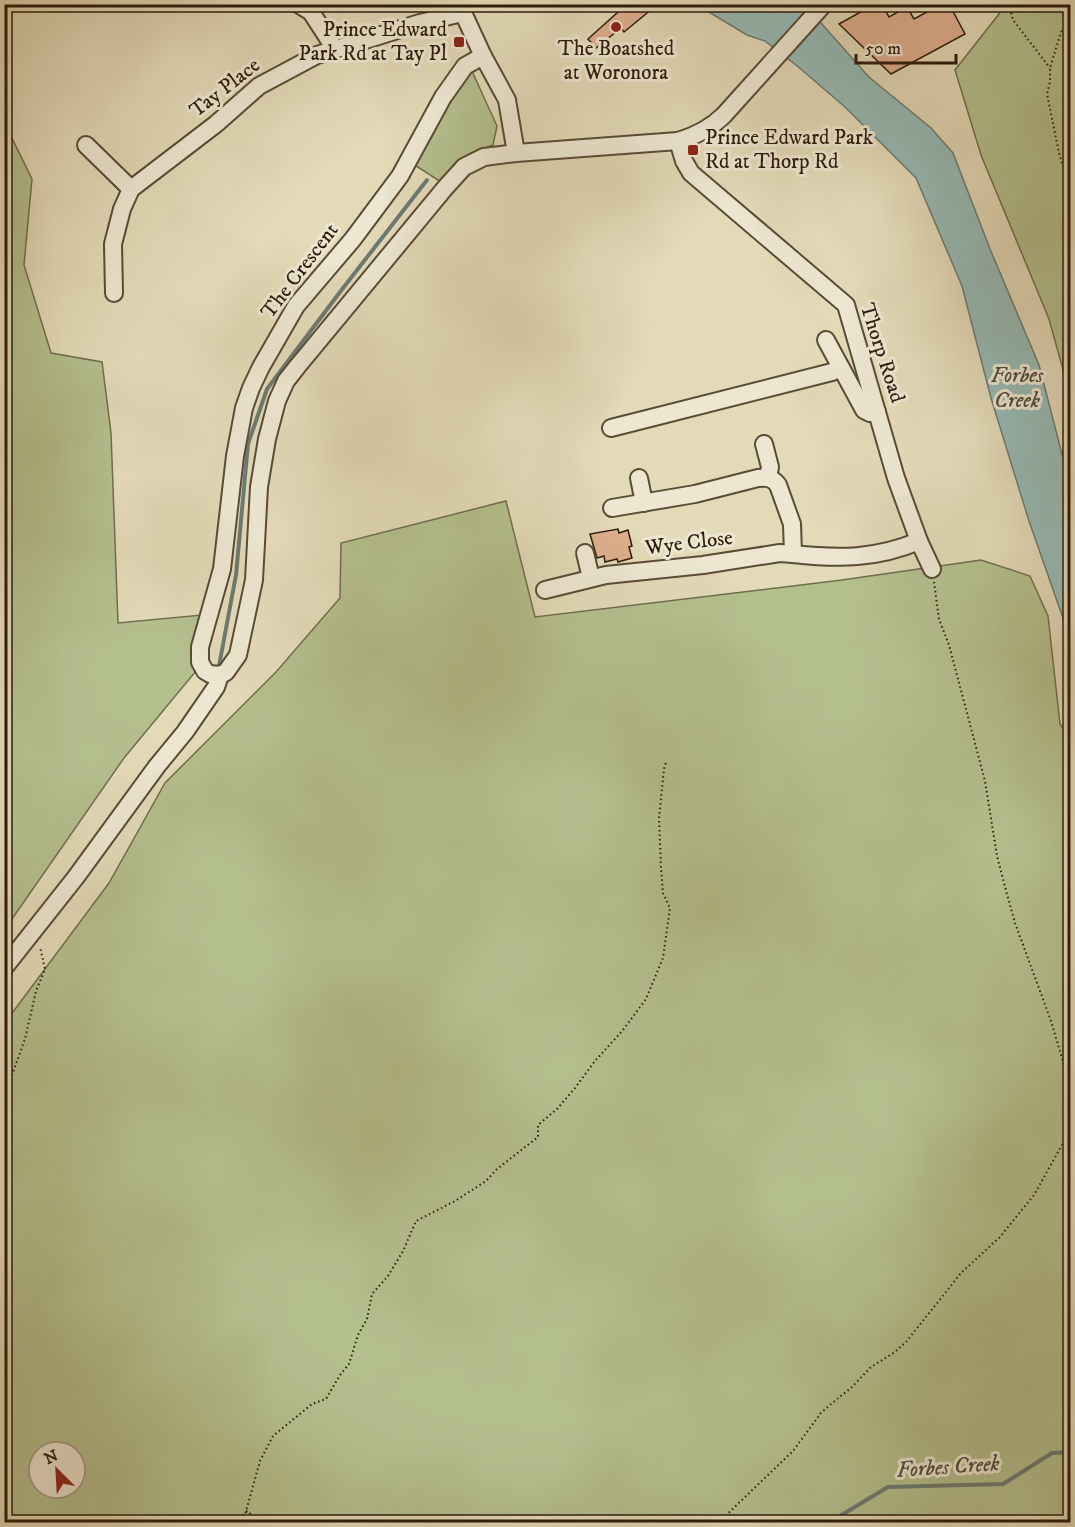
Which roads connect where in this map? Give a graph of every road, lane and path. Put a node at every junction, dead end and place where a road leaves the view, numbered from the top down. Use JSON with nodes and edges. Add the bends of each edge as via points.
{"nodes":[{"id":1,"x":298,"y":4,"type":"edge"},
{"id":2,"x":1009,"y":4,"type":"edge"},
{"id":3,"x":820,"y":8,"type":"edge"},
{"id":4,"x":460,"y":9,"type":"edge"},
{"id":5,"x":1071,"y":20,"type":"edge"},
{"id":6,"x":335,"y":49,"type":"junction"},
{"id":7,"x":483,"y":56,"type":"junction"},
{"id":8,"x":1050,"y":68,"type":"junction"},
{"id":9,"x":678,"y":141,"type":"junction"},
{"id":10,"x":86,"y":145,"type":"dead end"},
{"id":11,"x":516,"y":153,"type":"junction"},
{"id":12,"x":131,"y":189,"type":"junction"},
{"id":13,"x":1071,"y":190,"type":"edge"},
{"id":14,"x":114,"y":293,"type":"dead end"},
{"id":15,"x":826,"y":340,"type":"dead end"},
{"id":16,"x":841,"y":368,"type":"junction"},
{"id":17,"x":877,"y":412,"type":"junction"},
{"id":18,"x":611,"y":428,"type":"dead end"},
{"id":19,"x":764,"y":444,"type":"dead end"},
{"id":20,"x":768,"y":477,"type":"junction"},
{"id":21,"x":639,"y":478,"type":"dead end"},
{"id":22,"x":644,"y":503,"type":"junction"},
{"id":23,"x":612,"y":508,"type":"dead end"},
{"id":24,"x":919,"y":541,"type":"junction"},
{"id":25,"x":585,"y":553,"type":"dead end"},
{"id":26,"x":793,"y":554,"type":"junction"},
{"id":27,"x":932,"y":569,"type":"joint"},
{"id":28,"x":591,"y":578,"type":"junction"},
{"id":29,"x":545,"y":590,"type":"dead end"},
{"id":30,"x":220,"y":675,"type":"junction"},
{"id":31,"x":666,"y":762,"type":"dead end"},
{"id":32,"x":34,"y":931,"type":"junction"},
{"id":33,"x":4,"y":968,"type":"edge"},
{"id":34,"x":1071,"y":1085,"type":"edge"},
{"id":35,"x":4,"y":1106,"type":"edge"},
{"id":36,"x":1071,"y":1115,"type":"edge"},
{"id":37,"x":247,"y":1511,"type":"junction"},
{"id":38,"x":237,"y":1522,"type":"edge"},
{"id":39,"x":243,"y":1522,"type":"edge"},
{"id":40,"x":260,"y":1522,"type":"edge"},
{"id":41,"x":719,"y":1522,"type":"edge"}],
"edges":[{"from":1,"to":6,"type":"street","via":[[311,12]]},
{"from":2,"to":8,"type":"path","via":[[1013,20]]},
{"from":3,"to":9,"type":"street","via":[[719,120]]},
{"from":4,"to":6,"type":"street","name":"Tay Place"},
{"from":4,"to":7,"type":"street"},
{"from":5,"to":8,"type":"path","via":[[1061,32]]},
{"from":6,"to":12,"type":"street","name":"Tay Place","via":[[259,86]]},
{"from":7,"to":11,"type":"street","via":[[507,100]]},
{"from":7,"to":30,"type":"street","name":"The Crescent","via":[[465,66],[443,97],[400,177],[296,306],[251,388],[235,456],[222,569],[200,647],[200,662],[205,671]]},
{"from":8,"to":13,"type":"path","via":[[1047,94]]},
{"from":9,"to":11,"type":"street"},
{"from":9,"to":17,"type":"street","name":"Thorp Road","via":[[692,173],[846,305]]},
{"from":10,"to":12,"type":"street"},
{"from":11,"to":30,"type":"street","via":[[484,157],[464,167],[281,390],[267,439],[254,580],[238,655]]},
{"from":12,"to":14,"type":"street","via":[[113,244]]},
{"from":15,"to":16,"type":"street"},
{"from":16,"to":17,"type":"street","via":[[864,410]]},
{"from":16,"to":18,"type":"street"},
{"from":17,"to":24,"type":"street","name":"Thorp Road"},
{"from":19,"to":20,"type":"street","via":[[770,467]]},
{"from":20,"to":22,"type":"street"},
{"from":20,"to":26,"type":"street","via":[[778,486],[792,524]]},
{"from":21,"to":22,"type":"street"},
{"from":22,"to":23,"type":"street"},
{"from":24,"to":26,"type":"street","name":"Wye Close","via":[[866,556]]},
{"from":24,"to":27,"type":"street","name":"Thorp Road"},
{"from":25,"to":28,"type":"street"},
{"from":26,"to":28,"type":"street","name":"Wye Close"},
{"from":27,"to":34,"type":"path","via":[[939,619],[985,781],[1008,898]]},
{"from":28,"to":29,"type":"street","name":"Wye Close"},
{"from":30,"to":32,"type":"street","via":[[185,732]]},
{"from":31,"to":37,"type":"path","via":[[659,818],[662,886],[670,908],[663,958],[646,999],[557,1109],[538,1125],[538,1137],[486,1180],[416,1221],[388,1276],[372,1294],[367,1319],[349,1364],[326,1399],[312,1404],[273,1436],[260,1461]]},
{"from":32,"to":33,"type":"street"},
{"from":32,"to":35,"type":"path","via":[[45,969]]},
{"from":36,"to":41,"type":"path","via":[[1062,1144],[1034,1195],[1011,1223],[962,1273],[906,1342],[871,1367],[831,1404],[793,1451]]},
{"from":37,"to":38,"type":"path"},
{"from":37,"to":39,"type":"path"},
{"from":37,"to":40,"type":"path"}]}
